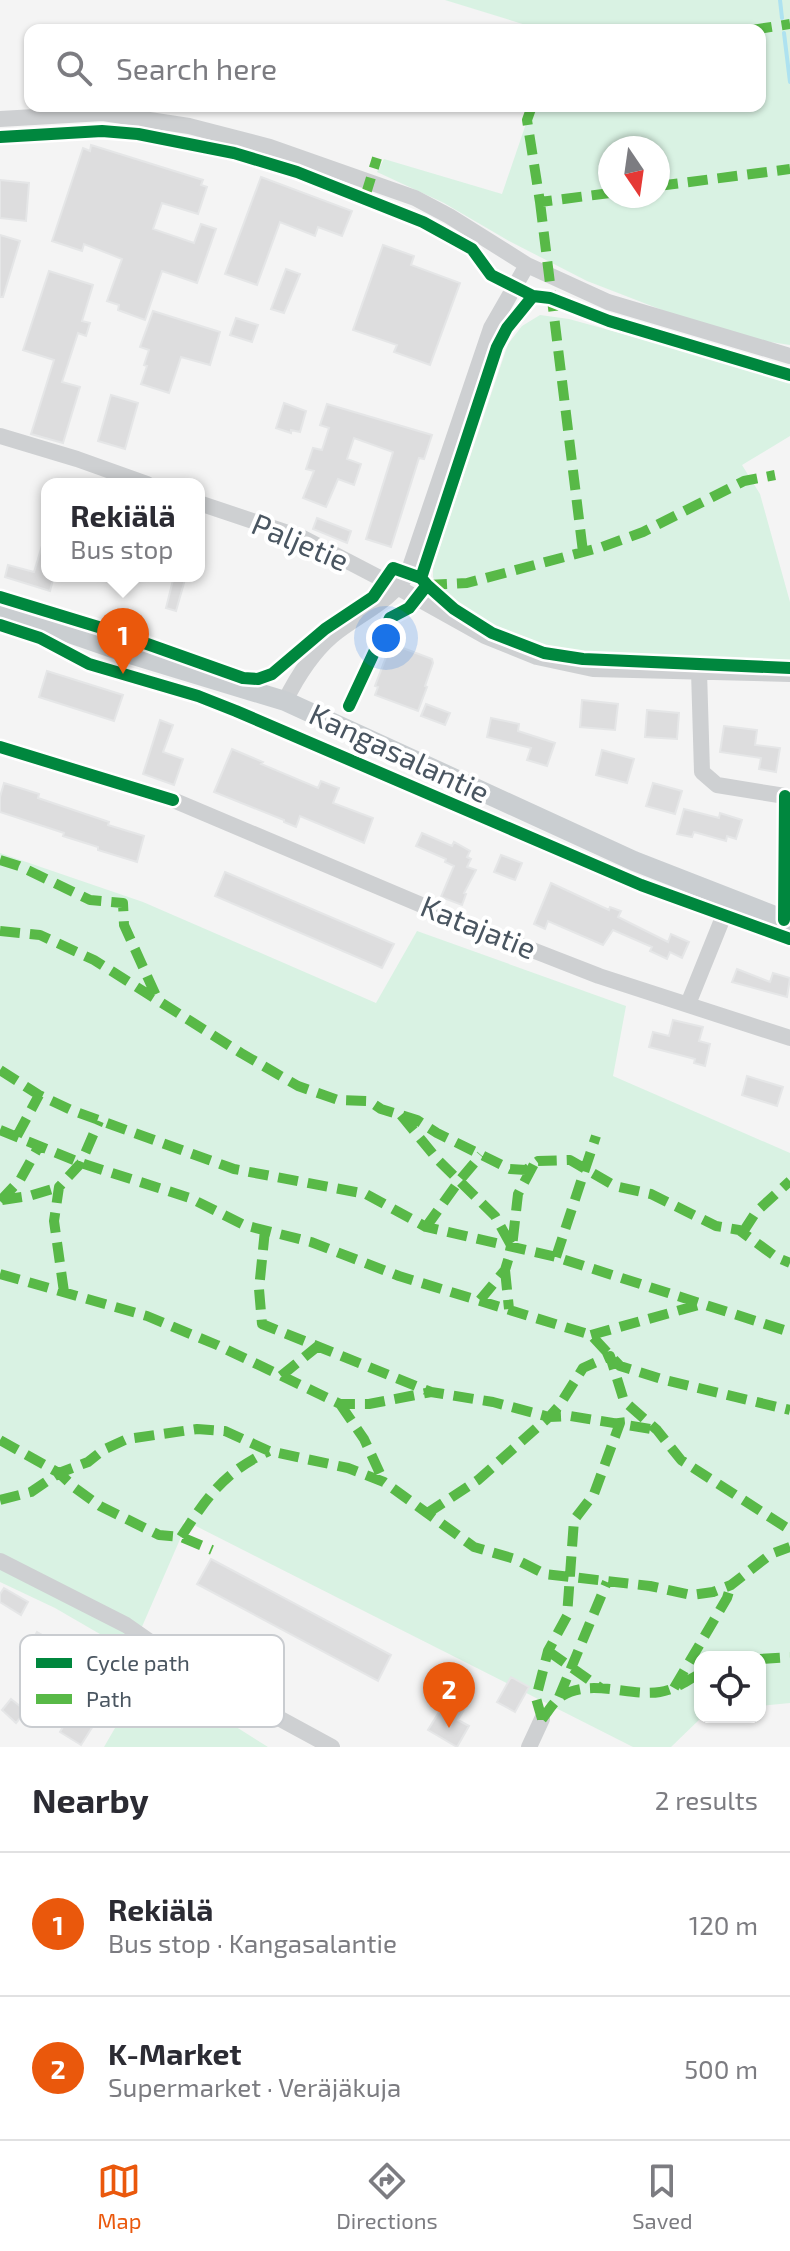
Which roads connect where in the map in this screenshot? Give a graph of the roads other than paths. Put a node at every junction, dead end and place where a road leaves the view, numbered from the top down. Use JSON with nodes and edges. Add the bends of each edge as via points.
{"nodes":[{"id":1,"x":0,"y":119,"type":"edge"},
{"id":2,"x":527,"y":265,"type":"junction"},
{"id":3,"x":790,"y":356,"type":"edge"},
{"id":4,"x":0,"y":436,"type":"edge"},
{"id":5,"x":130,"y":478,"type":"edge"},
{"id":6,"x":205,"y":505,"type":"edge"},
{"id":7,"x":399,"y":588,"type":"junction"},
{"id":8,"x":0,"y":609,"type":"edge"},
{"id":9,"x":699,"y":671,"type":"junction"},
{"id":10,"x":790,"y":674,"type":"edge"},
{"id":11,"x":285,"y":701,"type":"junction"},
{"id":12,"x":785,"y":796,"type":"dead end"},
{"id":13,"x":173,"y":800,"type":"dead end"},
{"id":14,"x":730,"y":900,"type":"junction"},
{"id":15,"x":790,"y":922,"type":"edge"},
{"id":16,"x":688,"y":1004,"type":"junction"},
{"id":17,"x":790,"y":1038,"type":"edge"},
{"id":18,"x":0,"y":1561,"type":"edge"},
{"id":19,"x":140,"y":1635,"type":"edge"},
{"id":20,"x":542,"y":1719,"type":"dead end"},
{"id":21,"x":284,"y":1721,"type":"edge"},
{"id":22,"x":332,"y":1747,"type":"edge"},
{"id":23,"x":529,"y":1747,"type":"edge"}],
"edges":[{"from":1,"to":2,"type":"street","via":[[117,114],[270,147],[415,198]]},
{"from":2,"to":3,"type":"street","via":[[608,302]]},
{"from":2,"to":7,"type":"street","via":[[491,328]]},
{"from":4,"to":5,"type":"street"},
{"from":6,"to":7,"type":"street","name":"Paljetie","via":[[303,538]]},
{"from":7,"to":9,"type":"street","name":"Paljetie","via":[[485,636],[537,657],[593,669]]},
{"from":7,"to":11,"type":"street","via":[[332,636],[297,675]]},
{"from":8,"to":11,"type":"main road","name":"Kangasalantie"},
{"from":9,"to":10,"type":"street","name":"Paljetie"},
{"from":9,"to":12,"type":"street","via":[[702,772],[717,785]]},
{"from":11,"to":14,"type":"main road","name":"Kangasalantie"},
{"from":13,"to":16,"type":"street","name":"Katajatie","via":[[476,928]]},
{"from":14,"to":15,"type":"main road","name":"Kangasalantie"},
{"from":14,"to":16,"type":"street"},
{"from":16,"to":17,"type":"street","name":"Katajatie"},
{"from":18,"to":19,"type":"street"},
{"from":20,"to":23,"type":"street"},
{"from":21,"to":22,"type":"street"}]}
